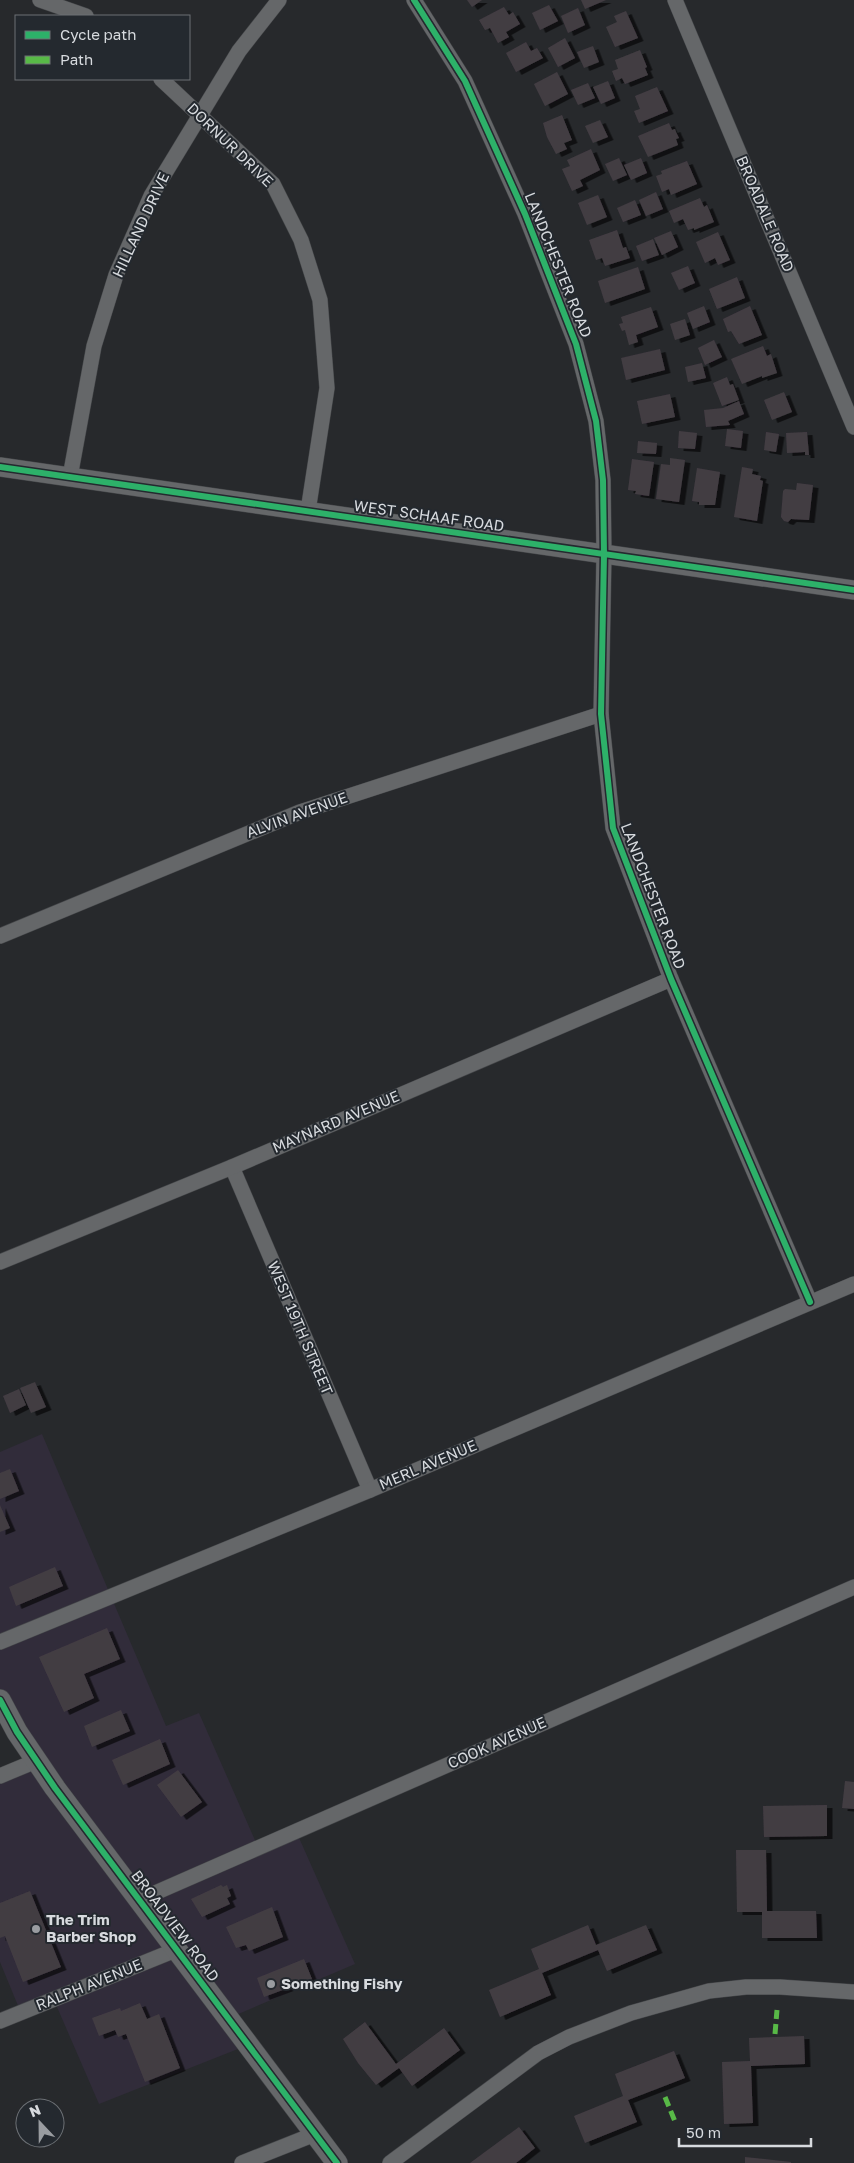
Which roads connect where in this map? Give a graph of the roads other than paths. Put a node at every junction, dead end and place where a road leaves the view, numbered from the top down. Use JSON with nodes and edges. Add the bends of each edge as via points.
{"nodes":[{"id":1,"x":40,"y":0,"type":"edge"},
{"id":2,"x":279,"y":0,"type":"edge"},
{"id":3,"x":414,"y":0,"type":"edge"},
{"id":4,"x":675,"y":0,"type":"edge"},
{"id":5,"x":83,"y":15,"type":"edge"},
{"id":6,"x":163,"y":80,"type":"edge"},
{"id":7,"x":199,"y":116,"type":"junction"},
{"id":8,"x":854,"y":427,"type":"edge"},
{"id":9,"x":0,"y":467,"type":"edge"},
{"id":10,"x":70,"y":477,"type":"junction"},
{"id":11,"x":308,"y":511,"type":"junction"},
{"id":12,"x":604,"y":554,"type":"junction"},
{"id":13,"x":854,"y":590,"type":"edge"},
{"id":14,"x":601,"y":714,"type":"junction"},
{"id":15,"x":0,"y":936,"type":"edge"},
{"id":16,"x":671,"y":979,"type":"junction"},
{"id":17,"x":232,"y":1167,"type":"junction"},
{"id":18,"x":0,"y":1262,"type":"edge"},
{"id":19,"x":854,"y":1284,"type":"edge"},
{"id":20,"x":810,"y":1302,"type":"junction"},
{"id":21,"x":370,"y":1490,"type":"junction"},
{"id":22,"x":854,"y":1587,"type":"edge"},
{"id":23,"x":0,"y":1642,"type":"edge"},
{"id":24,"x":0,"y":1700,"type":"edge"},
{"id":25,"x":36,"y":1761,"type":"junction"},
{"id":26,"x":0,"y":1776,"type":"edge"},
{"id":27,"x":139,"y":1900,"type":"junction"},
{"id":28,"x":178,"y":1949,"type":"junction"},
{"id":29,"x":854,"y":1992,"type":"edge"},
{"id":30,"x":0,"y":2021,"type":"edge"},
{"id":31,"x":315,"y":2134,"type":"junction"},
{"id":32,"x":242,"y":2163,"type":"edge"},
{"id":33,"x":337,"y":2163,"type":"edge"},
{"id":34,"x":390,"y":2163,"type":"edge"}],
"edges":[{"from":1,"to":5,"type":"street"},
{"from":2,"to":7,"type":"street","name":"HILLAND DRIVE","via":[[239,51]]},
{"from":3,"to":12,"type":"street","name":"LANDCHESTER ROAD","via":[[465,81],[525,214],[576,344],[596,421],[603,480]]},
{"from":4,"to":8,"type":"street","name":"BROADALE ROAD"},
{"from":6,"to":7,"type":"street","name":"DORNUR DRIVE"},
{"from":7,"to":10,"type":"street","name":"HILLAND DRIVE","via":[[151,196],[116,275],[94,346]]},
{"from":7,"to":11,"type":"street","name":"DORNUR DRIVE","via":[[273,184],[301,240],[320,300],[327,388]]},
{"from":9,"to":10,"type":"street","name":"WEST SCHAAF ROAD"},
{"from":10,"to":11,"type":"street","name":"WEST SCHAAF ROAD"},
{"from":11,"to":12,"type":"street","name":"WEST SCHAAF ROAD"},
{"from":12,"to":13,"type":"street","name":"WEST SCHAAF ROAD"},
{"from":12,"to":14,"type":"street","name":"LANDCHESTER ROAD"},
{"from":14,"to":15,"type":"street","name":"ALVIN AVENUE","via":[[300,812]]},
{"from":14,"to":16,"type":"street","name":"LANDCHESTER ROAD","via":[[613,828]]},
{"from":16,"to":17,"type":"street","name":"MAYNARD AVENUE"},
{"from":16,"to":20,"type":"street","name":"LANDCHESTER ROAD"},
{"from":17,"to":18,"type":"street","name":"MAYNARD AVENUE"},
{"from":17,"to":21,"type":"street","name":"WEST 19TH STREET"},
{"from":19,"to":20,"type":"street","name":"MERL AVENUE"},
{"from":20,"to":21,"type":"street","name":"MERL AVENUE"},
{"from":21,"to":23,"type":"street","name":"MERL AVENUE"},
{"from":22,"to":27,"type":"street","name":"COOK AVENUE"},
{"from":24,"to":25,"type":"main road","name":"BROADVIEW ROAD"},
{"from":25,"to":26,"type":"street"},
{"from":25,"to":27,"type":"main road","name":"BROADVIEW ROAD"},
{"from":27,"to":28,"type":"main road","name":"BROADVIEW ROAD"},
{"from":28,"to":30,"type":"street","name":"RALPH AVENUE"},
{"from":28,"to":31,"type":"main road","name":"BROADVIEW ROAD"},
{"from":29,"to":34,"type":"street","via":[[746,1987],[709,1992],[631,2013],[538,2053]]},
{"from":31,"to":32,"type":"street"},
{"from":31,"to":33,"type":"main road","name":"BROADVIEW ROAD"}]}
